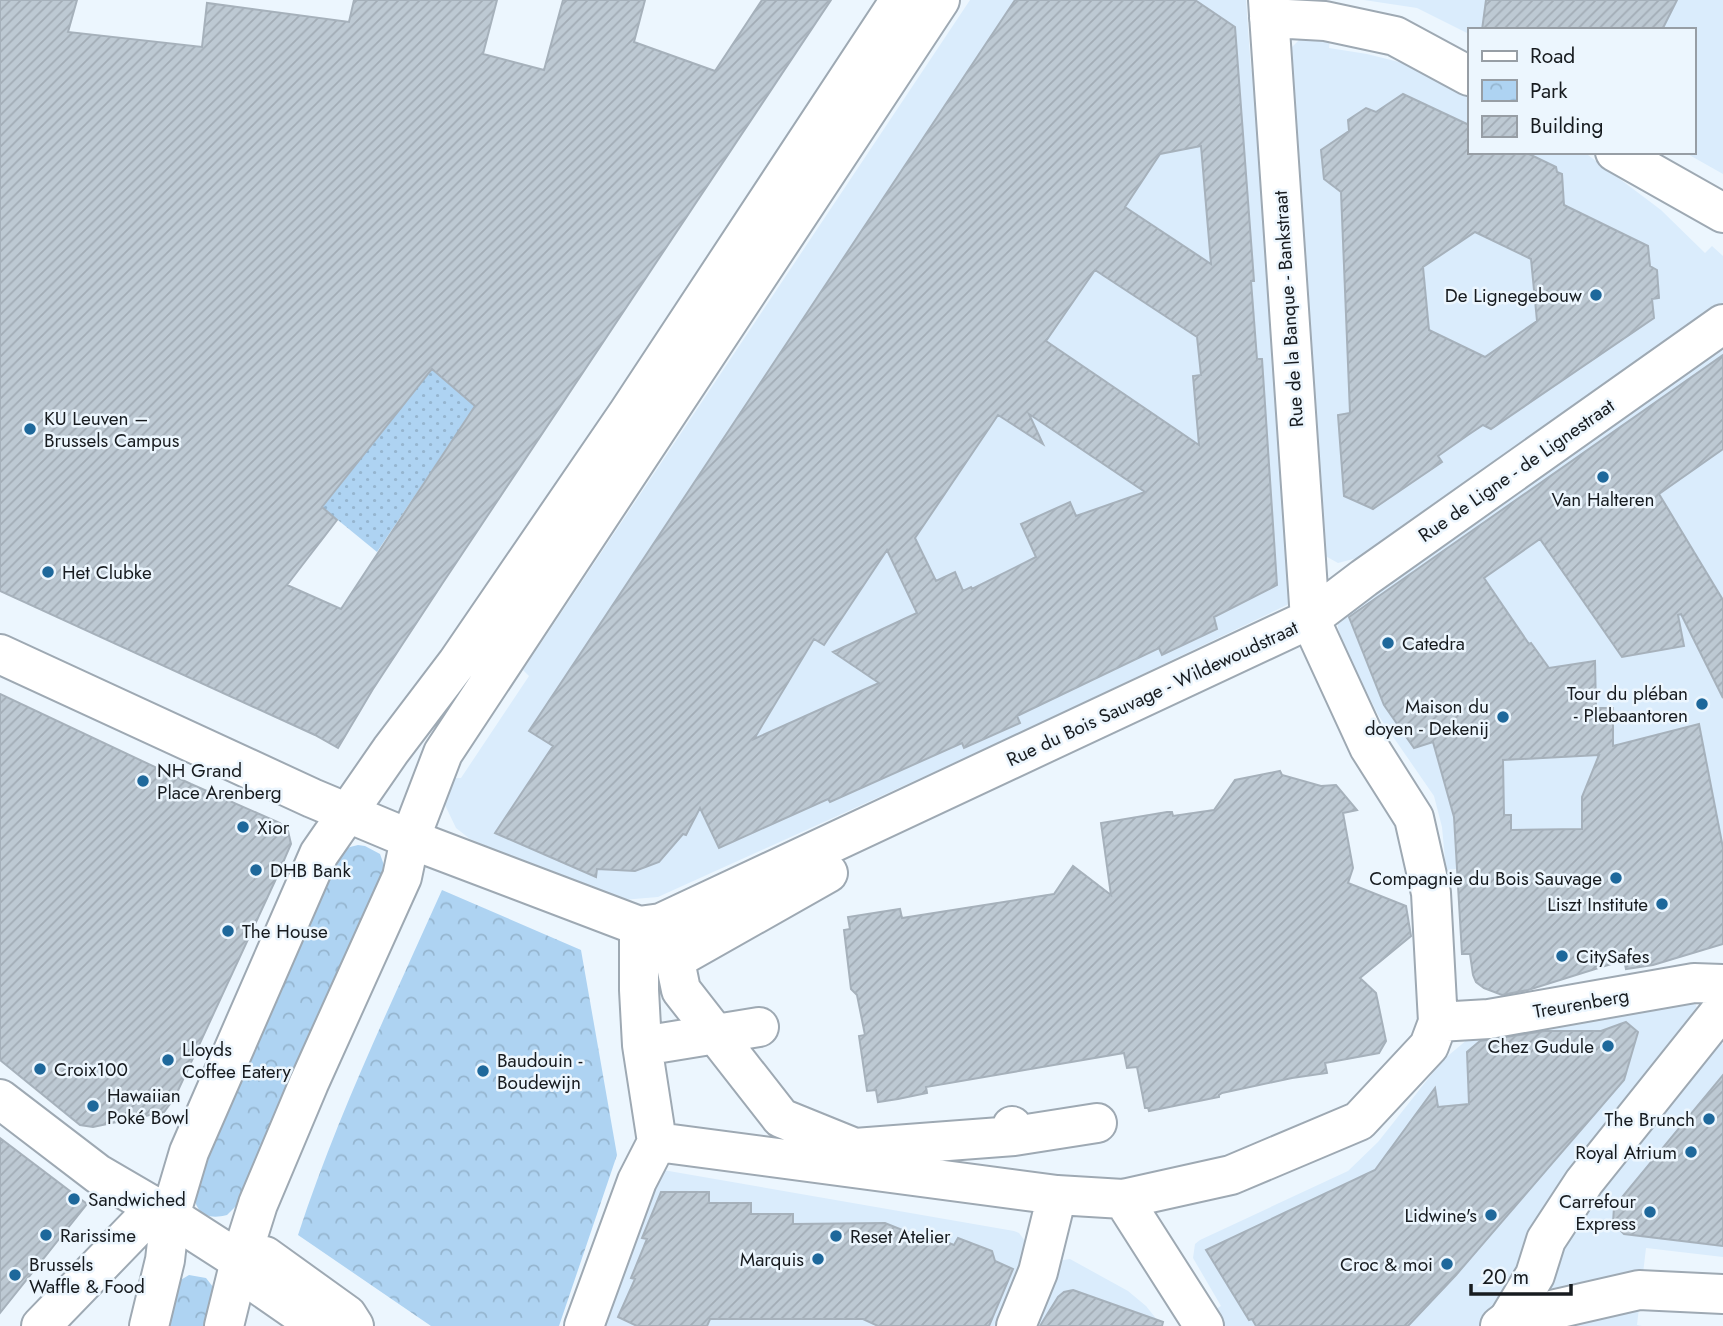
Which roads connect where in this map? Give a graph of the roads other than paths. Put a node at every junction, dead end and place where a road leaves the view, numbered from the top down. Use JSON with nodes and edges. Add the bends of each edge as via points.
{"nodes":[{"id":1,"x":900,"y":0,"type":"edge"},
{"id":2,"x":940,"y":0,"type":"edge"},
{"id":3,"x":1269,"y":9,"type":"edge"},
{"id":4,"x":1468,"y":75,"type":"edge"},
{"id":5,"x":1619,"y":154,"type":"edge"},
{"id":6,"x":1723,"y":213,"type":"edge"},
{"id":7,"x":1723,"y":324,"type":"edge"},
{"id":8,"x":1310,"y":618,"type":"junction"},
{"id":9,"x":0,"y":654,"type":"edge"},
{"id":10,"x":349,"y":813,"type":"junction"},
{"id":11,"x":410,"y":839,"type":"junction"},
{"id":12,"x":828,"y":873,"type":"dead end"},
{"id":13,"x":639,"y":926,"type":"junction"},
{"id":14,"x":1723,"y":984,"type":"edge"},
{"id":15,"x":1723,"y":1008,"type":"edge"},
{"id":16,"x":1438,"y":1022,"type":"junction"},
{"id":17,"x":759,"y":1027,"type":"dead end"},
{"id":18,"x":715,"y":1034,"type":"junction"},
{"id":19,"x":661,"y":1043,"type":"dead end"},
{"id":20,"x":0,"y":1099,"type":"edge"},
{"id":21,"x":1108,"y":1119,"type":"dead end"},
{"id":22,"x":657,"y":1142,"type":"junction"},
{"id":23,"x":1057,"y":1195,"type":"junction"},
{"id":24,"x":1123,"y":1199,"type":"junction"},
{"id":25,"x":162,"y":1212,"type":"junction"},
{"id":26,"x":240,"y":1261,"type":"junction"},
{"id":27,"x":1723,"y":1294,"type":"edge"},
{"id":28,"x":1504,"y":1323,"type":"edge"},
{"id":29,"x":41,"y":1326,"type":"edge"},
{"id":30,"x":149,"y":1326,"type":"edge"},
{"id":31,"x":224,"y":1326,"type":"edge"},
{"id":32,"x":318,"y":1326,"type":"edge"},
{"id":33,"x":354,"y":1326,"type":"edge"},
{"id":34,"x":584,"y":1326,"type":"edge"},
{"id":35,"x":1016,"y":1326,"type":"edge"},
{"id":36,"x":1204,"y":1326,"type":"edge"}],
"edges":[{"from":1,"to":10,"type":"street","via":[[628,413]]},
{"from":2,"to":11,"type":"street","via":[[457,730],[434,773]]},
{"from":3,"to":4,"type":"street","via":[[1395,36]]},
{"from":3,"to":8,"type":"street","name":"Rue de la Banque - Bankstraat"},
{"from":5,"to":6,"type":"street"},
{"from":7,"to":8,"type":"street","name":"Rue de Ligne - de Lignestraat"},
{"from":8,"to":13,"type":"street","name":"Rue du Bois Sauvage - Wildewoudstraat","via":[[662,923]]},
{"from":8,"to":16,"type":"street","name":"Rue du Bois Sauvage - Wildewoudstraat","via":[[1369,747],[1413,818],[1431,893]]},
{"from":9,"to":10,"type":"street"},
{"from":10,"to":11,"type":"street"},
{"from":10,"to":25,"type":"street","via":[[319,854]]},
{"from":11,"to":13,"type":"street"},
{"from":11,"to":26,"type":"street","via":[[402,877],[273,1168]]},
{"from":12,"to":18,"type":"street","via":[[778,916],[675,955],[681,990]]},
{"from":13,"to":22,"type":"street","via":[[642,1045]]},
{"from":14,"to":16,"type":"street","name":"Treurenberg","via":[[1694,984],[1489,1019]]},
{"from":15,"to":28,"type":"street","via":[[1584,1182],[1546,1240],[1535,1275]]},
{"from":16,"to":24,"type":"street","via":[[1429,1046],[1359,1121],[1231,1175]]},
{"from":17,"to":18,"type":"street"},
{"from":18,"to":19,"type":"street"},
{"from":18,"to":21,"type":"street","via":[[781,1118],[810,1116],[855,1148]]},
{"from":20,"to":25,"type":"street","via":[[98,1174]]},
{"from":22,"to":23,"type":"street"},
{"from":22,"to":34,"type":"street","via":[[637,1181]]},
{"from":23,"to":24,"type":"street"},
{"from":23,"to":35,"type":"street","via":[[1038,1272]]},
{"from":24,"to":36,"type":"street"},
{"from":25,"to":26,"type":"street"},
{"from":25,"to":29,"type":"street"},
{"from":25,"to":30,"type":"street","via":[[165,1260]]},
{"from":26,"to":31,"type":"street"},
{"from":26,"to":32,"type":"street","via":[[253,1281]]},
{"from":26,"to":33,"type":"street","via":[[265,1256],[347,1315]]},
{"from":27,"to":28,"type":"street","via":[[1639,1290]]}]}
